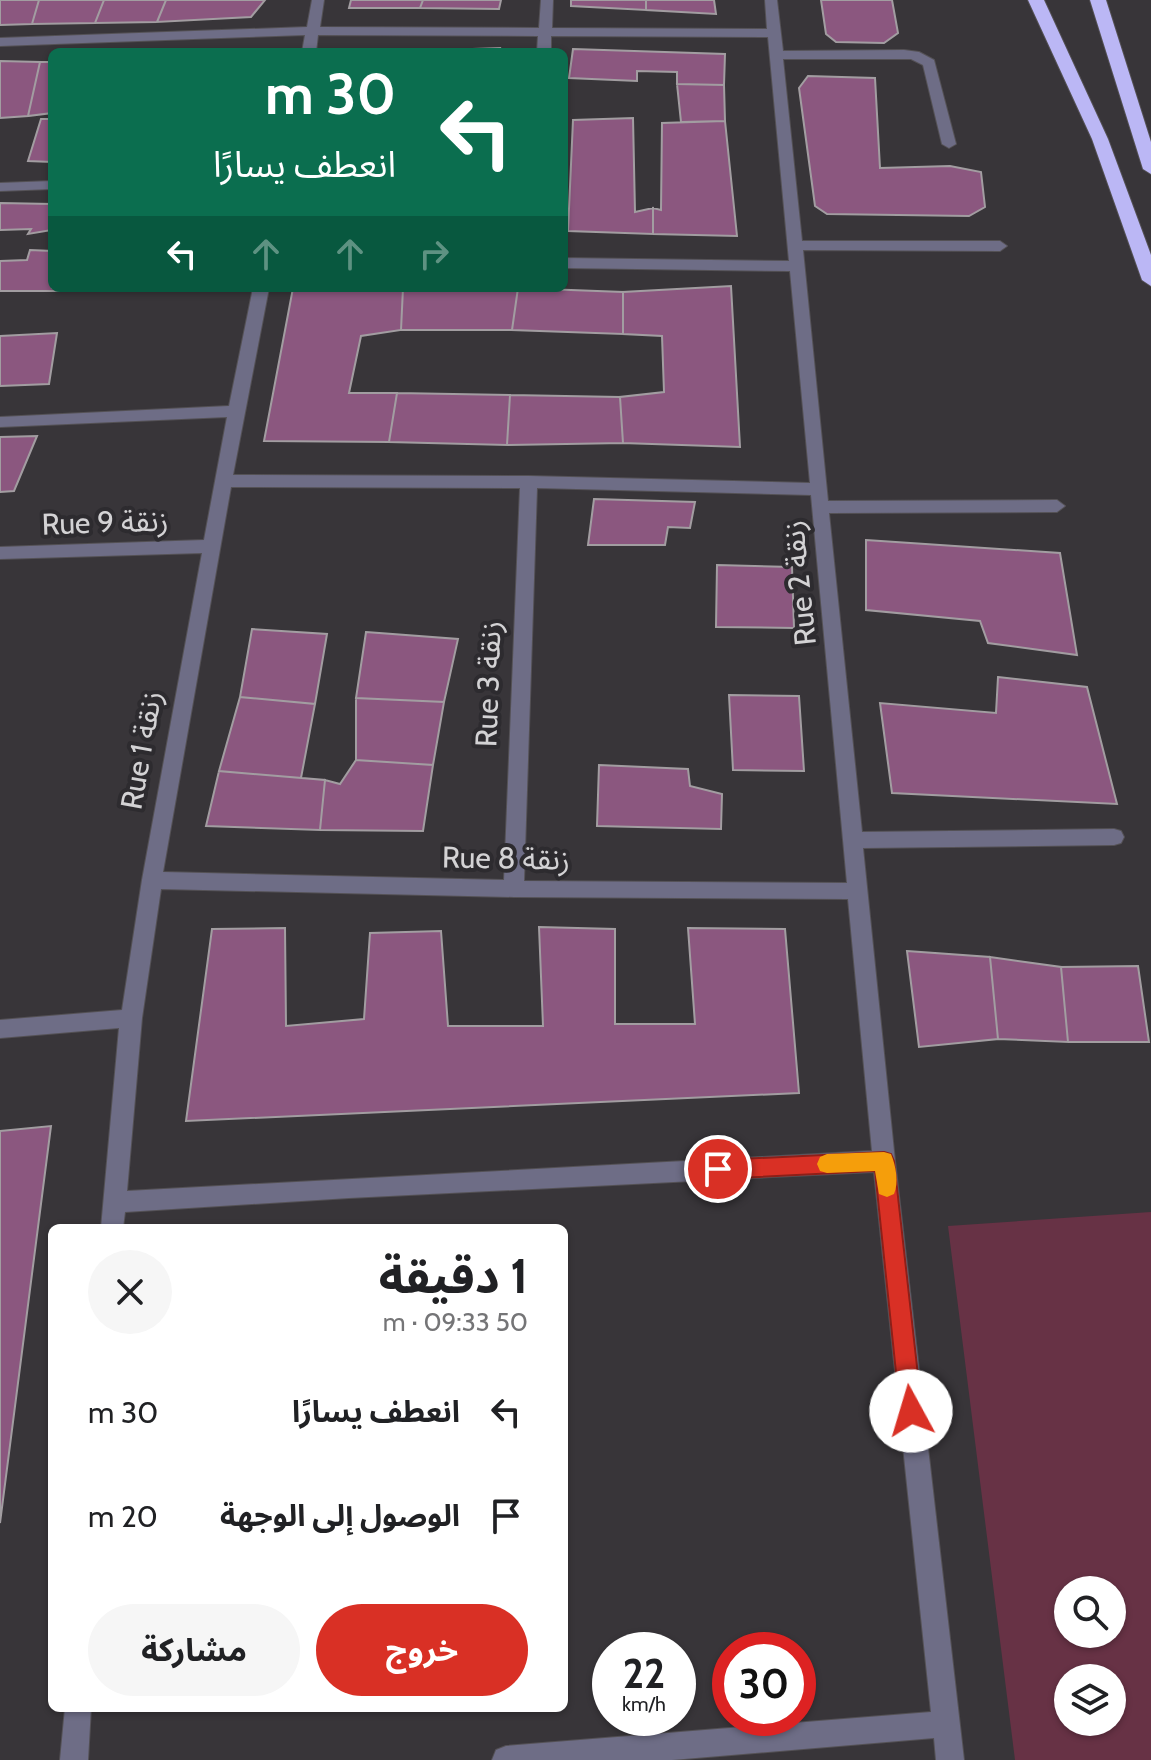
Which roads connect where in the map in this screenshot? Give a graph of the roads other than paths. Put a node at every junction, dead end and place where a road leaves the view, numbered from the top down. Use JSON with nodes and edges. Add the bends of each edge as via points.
{"nodes":[{"id":1,"x":318,"y":0,"type":"edge"},
{"id":2,"x":547,"y":0,"type":"edge"},
{"id":3,"x":771,"y":0,"type":"edge"},
{"id":4,"x":1036,"y":0,"type":"edge"},
{"id":5,"x":1098,"y":0,"type":"edge"},
{"id":6,"x":546,"y":30,"type":"junction"},
{"id":7,"x":313,"y":31,"type":"junction"},
{"id":8,"x":775,"y":33,"type":"junction"},
{"id":9,"x":0,"y":42,"type":"edge"},
{"id":10,"x":310,"y":48,"type":"edge"},
{"id":11,"x":544,"y":48,"type":"edge"},
{"id":12,"x":778,"y":55,"type":"junction"},
{"id":13,"x":949,"y":144,"type":"dead end"},
{"id":14,"x":1151,"y":169,"type":"edge"},
{"id":15,"x":48,"y":185,"type":"edge"},
{"id":16,"x":0,"y":187,"type":"edge"},
{"id":17,"x":794,"y":245,"type":"junction"},
{"id":18,"x":1000,"y":246,"type":"dead end"},
{"id":19,"x":568,"y":263,"type":"edge"},
{"id":20,"x":797,"y":266,"type":"junction"},
{"id":21,"x":1151,"y":280,"type":"edge"},
{"id":22,"x":260,"y":292,"type":"edge"},
{"id":23,"x":236,"y":411,"type":"junction"},
{"id":24,"x":0,"y":422,"type":"edge"},
{"id":25,"x":223,"y":481,"type":"junction"},
{"id":26,"x":529,"y":482,"type":"junction"},
{"id":27,"x":819,"y":498,"type":"junction"},
{"id":28,"x":1057,"y":506,"type":"dead end"},
{"id":29,"x":213,"y":546,"type":"junction"},
{"id":30,"x":0,"y":553,"type":"edge"},
{"id":31,"x":1114,"y":837,"type":"dead end"},
{"id":32,"x":852,"y":840,"type":"junction"},
{"id":33,"x":152,"y":880,"type":"junction"},
{"id":34,"x":514,"y":889,"type":"junction"},
{"id":35,"x":858,"y":891,"type":"junction"},
{"id":36,"x":131,"y":1018,"type":"junction"},
{"id":37,"x":0,"y":1029,"type":"edge"},
{"id":38,"x":884,"y":1161,"type":"junction"},
{"id":39,"x":114,"y":1202,"type":"junction"},
{"id":40,"x":112,"y":1224,"type":"edge"},
{"id":41,"x":78,"y":1712,"type":"edge"},
{"id":42,"x":946,"y":1724,"type":"junction"},
{"id":43,"x":74,"y":1760,"type":"edge"},
{"id":44,"x":506,"y":1760,"type":"edge"},
{"id":45,"x":950,"y":1760,"type":"edge"}],
"edges":[{"from":1,"to":7,"type":"street"},
{"from":2,"to":6,"type":"street"},
{"from":3,"to":8,"type":"street","name":"Rue 2 زنقة"},
{"from":4,"to":21,"type":"highway","via":[[1100,139]]},
{"from":5,"to":14,"type":"highway"},
{"from":6,"to":7,"type":"street"},
{"from":6,"to":8,"type":"street"},
{"from":6,"to":11,"type":"street"},
{"from":7,"to":9,"type":"street"},
{"from":7,"to":10,"type":"street"},
{"from":8,"to":12,"type":"street","name":"Rue 2 زنقة"},
{"from":12,"to":13,"type":"street","via":[[922,58],[929,63]]},
{"from":12,"to":17,"type":"street","name":"Rue 2 زنقة"},
{"from":15,"to":16,"type":"street"},
{"from":17,"to":18,"type":"street"},
{"from":17,"to":20,"type":"street","name":"Rue 2 زنقة"},
{"from":19,"to":20,"type":"street"},
{"from":20,"to":27,"type":"street","name":"Rue 2 زنقة"},
{"from":22,"to":23,"type":"street","name":"Rue 1 زنقة"},
{"from":23,"to":24,"type":"street"},
{"from":23,"to":25,"type":"street","name":"Rue 1 زنقة"},
{"from":25,"to":26,"type":"street"},
{"from":25,"to":29,"type":"street","name":"Rue 1 زنقة"},
{"from":26,"to":27,"type":"street"},
{"from":26,"to":34,"type":"street","name":"Rue 3 زنقة"},
{"from":27,"to":28,"type":"street"},
{"from":27,"to":32,"type":"street","name":"Rue 2 زنقة"},
{"from":29,"to":30,"type":"street","name":"Rue 9 زنقة"},
{"from":29,"to":33,"type":"street","name":"Rue 1 زنقة"},
{"from":31,"to":32,"type":"street"},
{"from":32,"to":35,"type":"street","name":"Rue 2 زنقة"},
{"from":33,"to":34,"type":"street","name":"Rue 8 زنقة"},
{"from":33,"to":36,"type":"street","name":"Rue 1 زنقة"},
{"from":34,"to":35,"type":"street","name":"Rue 8 زنقة"},
{"from":35,"to":38,"type":"street","name":"Rue 2 زنقة"},
{"from":36,"to":37,"type":"street"},
{"from":36,"to":39,"type":"street","name":"Rue 1 زنقة"},
{"from":38,"to":39,"type":"street"},
{"from":38,"to":42,"type":"street","name":"Rue 2 زنقة"},
{"from":39,"to":40,"type":"street","name":"Rue 1 زنقة"},
{"from":41,"to":43,"type":"street"},
{"from":42,"to":44,"type":"street"},
{"from":42,"to":45,"type":"street","name":"Rue 2 زنقة"}]}
